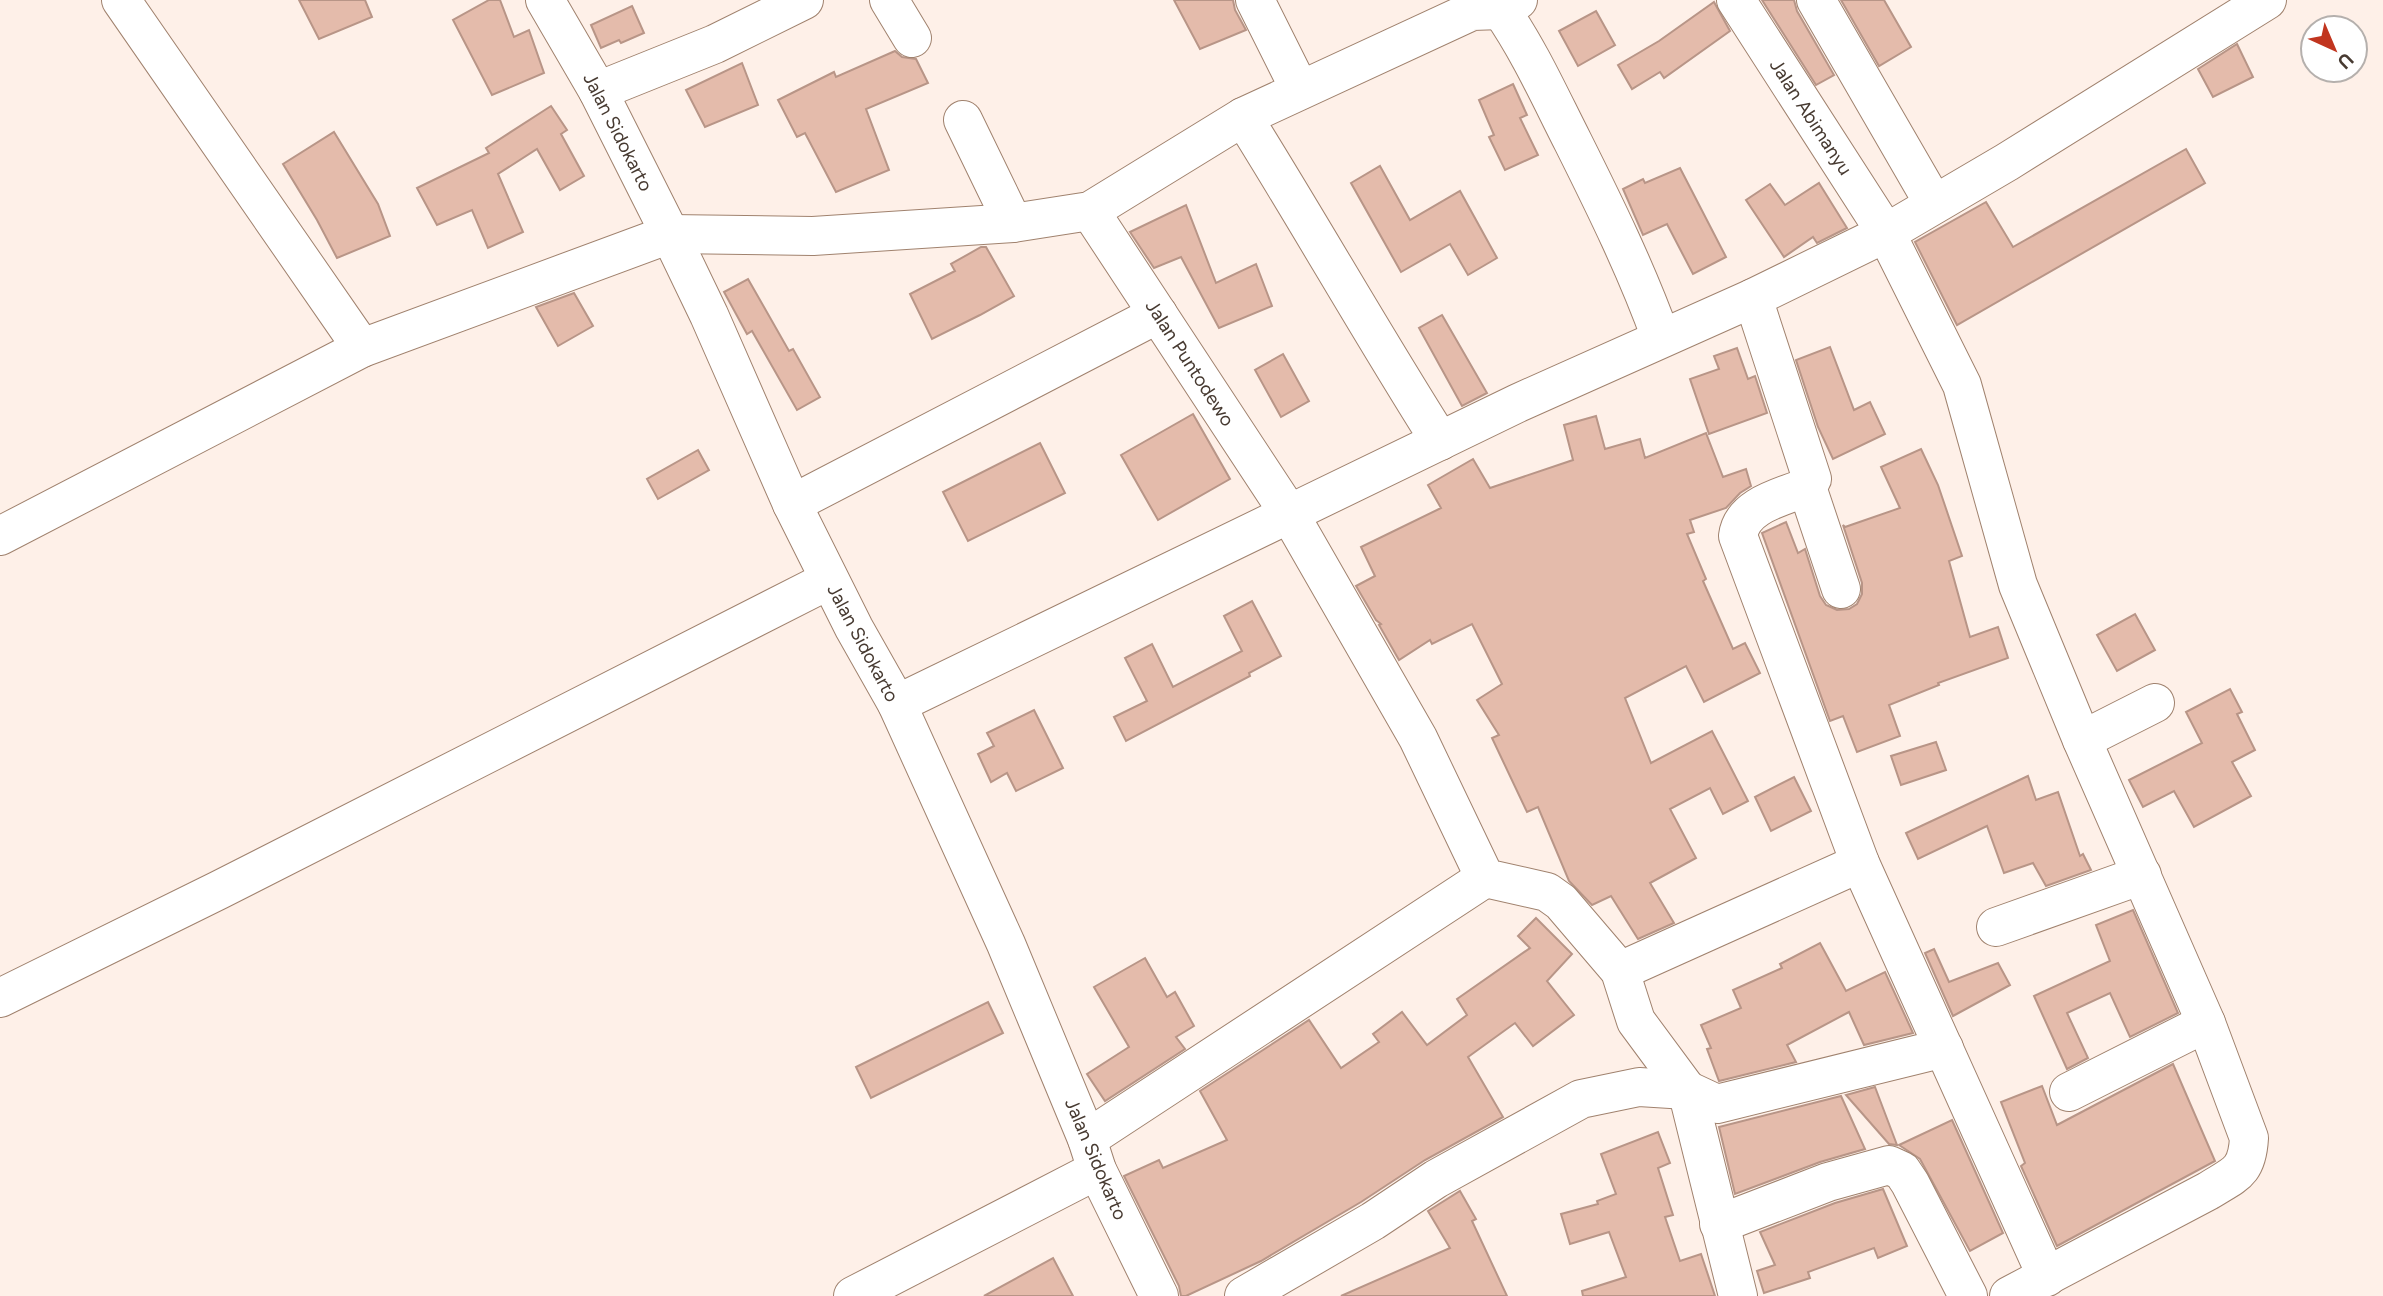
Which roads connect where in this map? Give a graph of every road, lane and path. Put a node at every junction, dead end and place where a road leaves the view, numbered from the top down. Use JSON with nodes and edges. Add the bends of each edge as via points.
{"nodes":[{"id":1,"x":121,"y":0,"type":"edge"},
{"id":2,"x":545,"y":0,"type":"edge"},
{"id":3,"x":804,"y":0,"type":"edge"},
{"id":4,"x":889,"y":0,"type":"edge"},
{"id":5,"x":1255,"y":0,"type":"edge"},
{"id":6,"x":1736,"y":0,"type":"edge"},
{"id":7,"x":1816,"y":0,"type":"edge"},
{"id":8,"x":2260,"y":2,"type":"edge"},
{"id":9,"x":1510,"y":5,"type":"edge"},
{"id":10,"x":912,"y":38,"type":"dead end"},
{"id":11,"x":1300,"y":90,"type":"junction"},
{"id":12,"x":598,"y":91,"type":"junction"},
{"id":13,"x":1243,"y":117,"type":"junction"},
{"id":14,"x":963,"y":120,"type":"dead end"},
{"id":15,"x":1934,"y":204,"type":"junction"},
{"id":16,"x":1090,"y":211,"type":"junction"},
{"id":17,"x":1013,"y":223,"type":"junction"},
{"id":18,"x":1886,"y":233,"type":"junction"},
{"id":19,"x":670,"y":234,"type":"junction"},
{"id":20,"x":1754,"y":298,"type":"junction"},
{"id":21,"x":1158,"y":314,"type":"junction"},
{"id":22,"x":1661,"y":338,"type":"junction"},
{"id":23,"x":362,"y":348,"type":"junction"},
{"id":24,"x":1440,"y":441,"type":"junction"},
{"id":25,"x":1807,"y":486,"type":"junction"},
{"id":26,"x":792,"y":505,"type":"junction"},
{"id":27,"x":1290,"y":515,"type":"junction"},
{"id":28,"x":0,"y":536,"type":"edge"},
{"id":29,"x":829,"y":580,"type":"junction"},
{"id":30,"x":1841,"y":589,"type":"dead end"},
{"id":31,"x":2155,"y":703,"type":"dead end"},
{"id":32,"x":897,"y":704,"type":"junction"},
{"id":33,"x":2082,"y":740,"type":"junction"},
{"id":34,"x":1860,"y":863,"type":"junction"},
{"id":35,"x":2142,"y":875,"type":"junction"},
{"id":36,"x":1485,"y":878,"type":"junction"},
{"id":37,"x":1996,"y":927,"type":"dead end"},
{"id":38,"x":1620,"y":971,"type":"junction"},
{"id":39,"x":0,"y":998,"type":"edge"},
{"id":40,"x":2206,"y":1023,"type":"junction"},
{"id":41,"x":1944,"y":1048,"type":"junction"},
{"id":42,"x":1687,"y":1090,"type":"junction"},
{"id":43,"x":2069,"y":1092,"type":"dead end"},
{"id":44,"x":1092,"y":1155,"type":"junction"},
{"id":45,"x":1719,"y":1224,"type":"junction"},
{"id":46,"x":2047,"y":1277,"type":"junction"},
{"id":47,"x":853,"y":1296,"type":"edge"},
{"id":48,"x":1160,"y":1296,"type":"edge"},
{"id":49,"x":1244,"y":1296,"type":"edge"},
{"id":50,"x":1738,"y":1296,"type":"edge"},
{"id":51,"x":1968,"y":1296,"type":"edge"},
{"id":52,"x":2009,"y":1296,"type":"edge"}],
"edges":[{"from":1,"to":23,"type":"street"},
{"from":2,"to":12,"type":"street","name":"Jalan Sidokarto"},
{"from":3,"to":12,"type":"street","via":[[715,44]]},
{"from":4,"to":10,"type":"street"},
{"from":5,"to":11,"type":"street"},
{"from":6,"to":18,"type":"street","name":"Jalan Abimanyu"},
{"from":7,"to":15,"type":"street"},
{"from":8,"to":15,"type":"street"},
{"from":9,"to":11,"type":"street","via":[[1472,11]]},
{"from":9,"to":22,"type":"street","via":[[1522,40],[1581,158]]},
{"from":11,"to":13,"type":"street"},
{"from":12,"to":19,"type":"street","name":"Jalan Sidokarto"},
{"from":13,"to":16,"type":"street"},
{"from":13,"to":24,"type":"street"},
{"from":14,"to":17,"type":"street"},
{"from":15,"to":18,"type":"street"},
{"from":16,"to":17,"type":"street"},
{"from":16,"to":21,"type":"street","name":"Jalan Puntodewo"},
{"from":17,"to":19,"type":"street","via":[[813,236]]},
{"from":18,"to":20,"type":"street"},
{"from":18,"to":33,"type":"street","name":"Jalan Abimanyu","via":[[1962,385],[2018,585]]},
{"from":19,"to":23,"type":"street"},
{"from":19,"to":26,"type":"street","name":"Jalan Sidokarto"},
{"from":20,"to":22,"type":"street"},
{"from":20,"to":25,"type":"street","via":[[1811,473]]},
{"from":21,"to":26,"type":"street"},
{"from":21,"to":27,"type":"street","name":"Jalan Puntodewo"},
{"from":22,"to":24,"type":"street"},
{"from":23,"to":28,"type":"street"},
{"from":24,"to":27,"type":"street"},
{"from":25,"to":30,"type":"street"},
{"from":25,"to":34,"type":"street","via":[[1750,512],[1739,526],[1738,536]]},
{"from":26,"to":29,"type":"street","name":"Jalan Sidokarto"},
{"from":27,"to":32,"type":"street"},
{"from":27,"to":36,"type":"street","name":"Jalan Puntodewo","via":[[1418,738]]},
{"from":29,"to":32,"type":"street","name":"Jalan Sidokarto"},
{"from":29,"to":39,"type":"street"},
{"from":31,"to":33,"type":"street"},
{"from":32,"to":44,"type":"street","name":"Jalan Sidokarto","via":[[1006,944]]},
{"from":33,"to":35,"type":"street","name":"Jalan Abimanyu"},
{"from":34,"to":38,"type":"street"},
{"from":34,"to":41,"type":"street"},
{"from":35,"to":37,"type":"street"},
{"from":35,"to":40,"type":"street","name":"Jalan Abimanyu"},
{"from":36,"to":38,"type":"street","via":[[1547,891]]},
{"from":36,"to":44,"type":"street"},
{"from":38,"to":42,"type":"street","via":[[1636,1021]]},
{"from":40,"to":43,"type":"street"},
{"from":40,"to":46,"type":"street","name":"Jalan Abimanyu","via":[[2249,1138],[2248,1158],[2239,1171],[2208,1191]]},
{"from":41,"to":42,"type":"street","via":[[1717,1104]]},
{"from":41,"to":46,"type":"street"},
{"from":42,"to":45,"type":"street"},
{"from":42,"to":49,"type":"street","via":[[1639,1087],[1581,1099],[1436,1179]]},
{"from":44,"to":47,"type":"street"},
{"from":44,"to":48,"type":"street","name":"Jalan Sidokarto"},
{"from":45,"to":50,"type":"street"},
{"from":45,"to":51,"type":"street","via":[[1828,1182],[1889,1165],[1902,1171],[1910,1183]]},
{"from":46,"to":52,"type":"street","name":"Jalan Abimanyu"}]}
